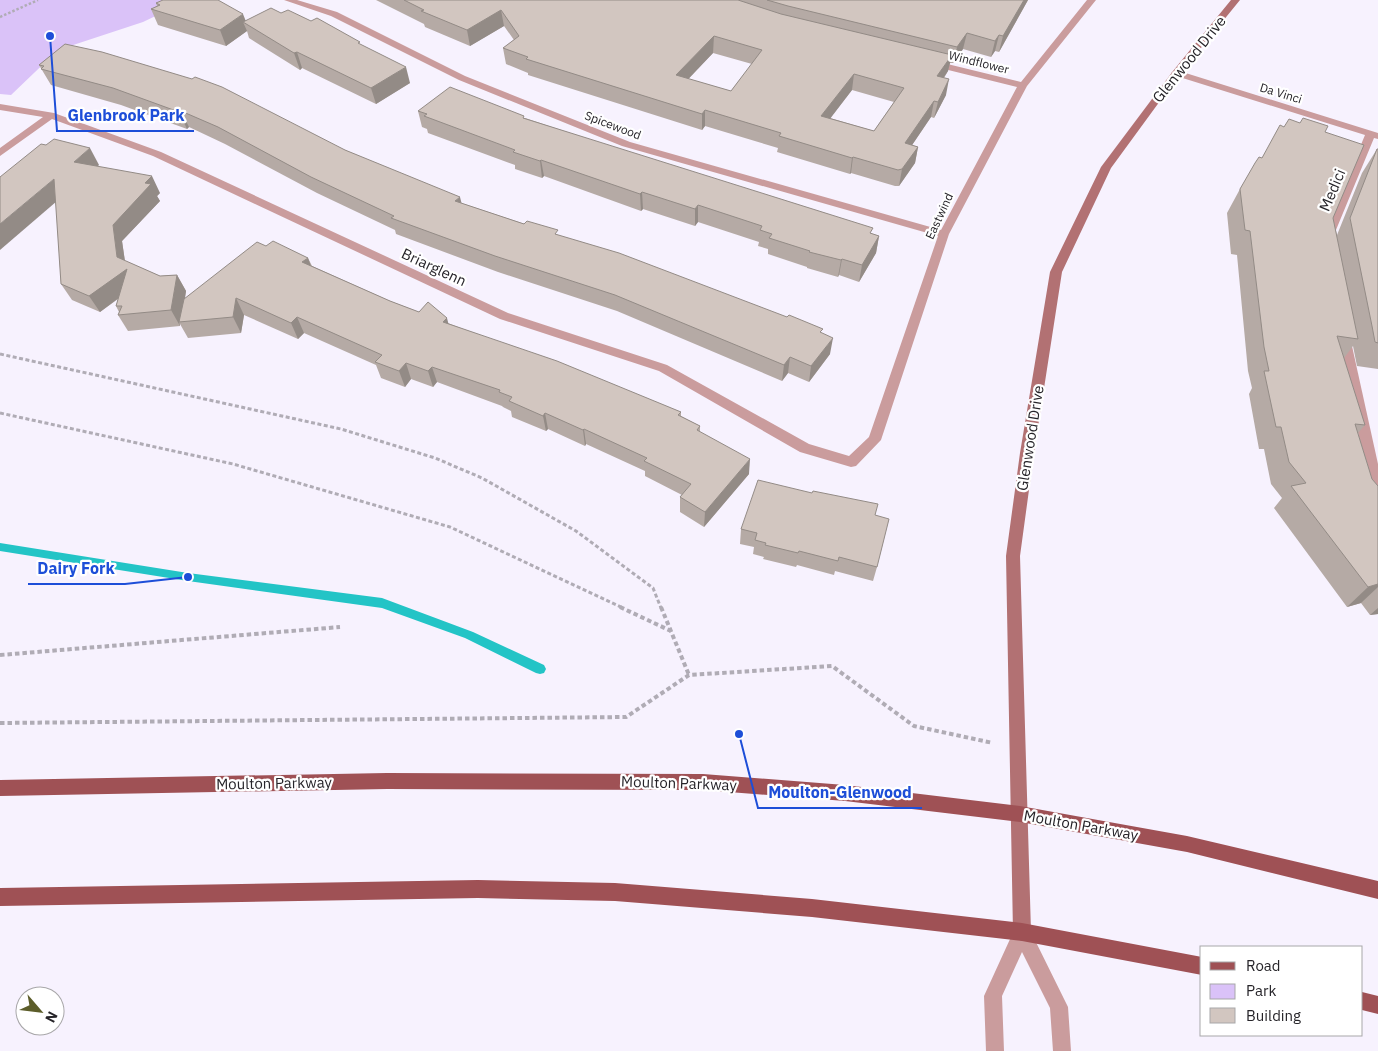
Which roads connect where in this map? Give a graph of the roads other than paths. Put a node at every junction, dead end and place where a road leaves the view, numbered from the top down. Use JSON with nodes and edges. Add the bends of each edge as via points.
{"nodes":[{"id":1,"x":288,"y":0,"type":"edge"},
{"id":2,"x":1092,"y":0,"type":"edge"},
{"id":3,"x":1236,"y":0,"type":"edge"},
{"id":4,"x":917,"y":59,"type":"edge"},
{"id":5,"x":1176,"y":74,"type":"junction"},
{"id":6,"x":1023,"y":86,"type":"junction"},
{"id":7,"x":0,"y":107,"type":"edge"},
{"id":8,"x":51,"y":115,"type":"junction"},
{"id":9,"x":1375,"y":135,"type":"edge"},
{"id":10,"x":0,"y":153,"type":"edge"},
{"id":11,"x":944,"y":234,"type":"junction"},
{"id":12,"x":1328,"y":251,"type":"edge"},
{"id":13,"x":1341,"y":323,"type":"edge"},
{"id":14,"x":851,"y":462,"type":"joint"},
{"id":15,"x":1378,"y":494,"type":"edge"},
{"id":16,"x":0,"y":788,"type":"edge"},
{"id":17,"x":1020,"y":814,"type":"junction"},
{"id":18,"x":1378,"y":890,"type":"edge"},
{"id":19,"x":0,"y":897,"type":"edge"},
{"id":20,"x":1022,"y":932,"type":"junction"},
{"id":21,"x":1200,"y":966,"type":"edge"},
{"id":22,"x":1363,"y":1001,"type":"edge"},
{"id":23,"x":1378,"y":1005,"type":"edge"},
{"id":24,"x":995,"y":1051,"type":"edge"},
{"id":25,"x":1062,"y":1051,"type":"edge"}],
"edges":[{"from":1,"to":11,"type":"street","name":"Spicewood","via":[[334,14],[462,78],[626,144]]},
{"from":2,"to":6,"type":"street","name":"Eastwind"},
{"from":3,"to":5,"type":"main road","name":"Glenwood Drive"},
{"from":4,"to":6,"type":"street","name":"Windflower"},
{"from":5,"to":9,"type":"street","name":"Da Vinci"},
{"from":5,"to":17,"type":"main road","name":"Glenwood Drive","via":[[1106,167],[1056,272],[1013,556]]},
{"from":6,"to":11,"type":"street","name":"Eastwind"},
{"from":7,"to":8,"type":"street","name":"Briarglenn"},
{"from":8,"to":10,"type":"street"},
{"from":8,"to":14,"type":"street","name":"Briarglenn","via":[[157,154],[504,316],[663,368],[806,448]]},
{"from":9,"to":12,"type":"street","name":"Medici","via":[[1326,242]]},
{"from":11,"to":14,"type":"street","name":"Eastwind","via":[[875,440]]},
{"from":13,"to":15,"type":"street"},
{"from":16,"to":17,"type":"main road","name":"Moulton Parkway","via":[[396,780],[702,782],[845,793]]},
{"from":17,"to":18,"type":"main road","name":"Moulton Parkway","via":[[1187,844]]},
{"from":17,"to":20,"type":"main road","name":"Glenwood Drive"},
{"from":19,"to":20,"type":"main road","via":[[478,889],[615,892],[812,908]]},
{"from":20,"to":21,"type":"main road"},
{"from":20,"to":24,"type":"street","via":[[993,996]]},
{"from":20,"to":25,"type":"street","via":[[1059,1006]]},
{"from":22,"to":23,"type":"main road"}]}
